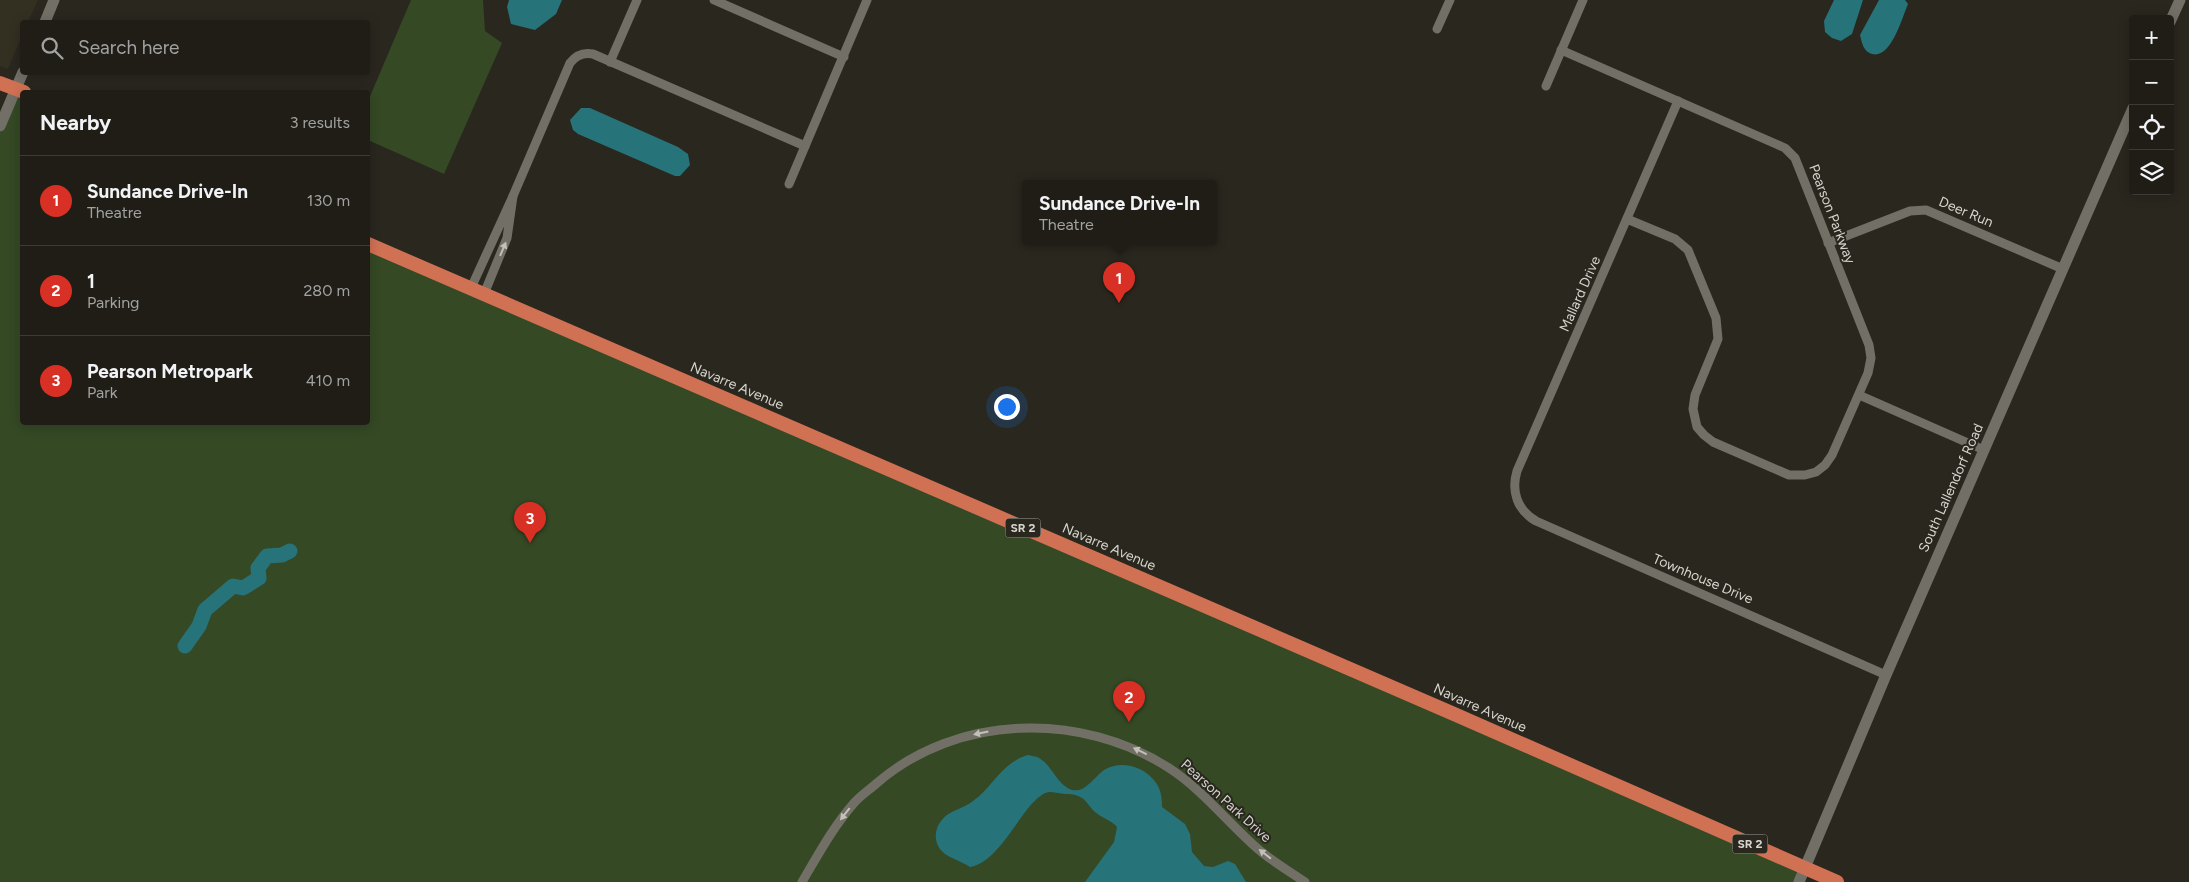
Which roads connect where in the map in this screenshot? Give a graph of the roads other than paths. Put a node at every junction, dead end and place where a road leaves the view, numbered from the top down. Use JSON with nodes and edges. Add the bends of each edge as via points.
{"nodes":[{"id":1,"x":54,"y":0,"type":"edge"},
{"id":2,"x":637,"y":0,"type":"edge"},
{"id":3,"x":714,"y":0,"type":"edge"},
{"id":4,"x":867,"y":0,"type":"edge"},
{"id":5,"x":1450,"y":0,"type":"edge"},
{"id":6,"x":1583,"y":0,"type":"edge"},
{"id":7,"x":2180,"y":0,"type":"edge"},
{"id":8,"x":2173,"y":15,"type":"edge"},
{"id":9,"x":46,"y":20,"type":"edge"},
{"id":10,"x":1438,"y":29,"type":"dead end"},
{"id":11,"x":1561,"y":50,"type":"junction"},
{"id":12,"x":844,"y":56,"type":"junction"},
{"id":13,"x":610,"y":62,"type":"junction"},
{"id":14,"x":23,"y":75,"type":"edge"},
{"id":15,"x":0,"y":83,"type":"edge"},
{"id":16,"x":1546,"y":86,"type":"dead end"},
{"id":17,"x":20,"y":90,"type":"edge"},
{"id":18,"x":20,"y":91,"type":"edge"},
{"id":19,"x":1678,"y":101,"type":"junction"},
{"id":20,"x":2129,"y":117,"type":"edge"},
{"id":21,"x":0,"y":126,"type":"edge"},
{"id":22,"x":805,"y":146,"type":"junction"},
{"id":23,"x":788,"y":184,"type":"dead end"},
{"id":24,"x":513,"y":196,"type":"junction"},
{"id":25,"x":1628,"y":219,"type":"junction"},
{"id":26,"x":1828,"y":243,"type":"junction"},
{"id":27,"x":370,"y":245,"type":"edge"},
{"id":28,"x":2063,"y":269,"type":"junction"},
{"id":29,"x":478,"y":291,"type":"junction"},
{"id":30,"x":1859,"y":395,"type":"junction"},
{"id":31,"x":1984,"y":450,"type":"junction"},
{"id":32,"x":1516,"y":500,"type":"joint"},
{"id":33,"x":1886,"y":674,"type":"junction"},
{"id":34,"x":1805,"y":868,"type":"junction"},
{"id":35,"x":802,"y":882,"type":"edge"},
{"id":36,"x":1305,"y":882,"type":"edge"},
{"id":37,"x":1799,"y":882,"type":"edge"},
{"id":38,"x":1836,"y":882,"type":"edge"}],
"edges":[{"from":1,"to":9,"type":"street"},
{"from":2,"to":13,"type":"street"},
{"from":3,"to":12,"type":"street"},
{"from":4,"to":12,"type":"street"},
{"from":5,"to":10,"type":"street"},
{"from":6,"to":11,"type":"street"},
{"from":7,"to":8,"type":"street"},
{"from":11,"to":16,"type":"street"},
{"from":11,"to":19,"type":"street","name":"Pearson Parkway"},
{"from":12,"to":22,"type":"street"},
{"from":13,"to":22,"type":"street"},
{"from":13,"to":24,"type":"street","via":[[588,53],[572,60]]},
{"from":14,"to":17,"type":"street"},
{"from":15,"to":18,"type":"highway"},
{"from":18,"to":21,"type":"street"},
{"from":19,"to":25,"type":"street","name":"Mallard Drive"},
{"from":19,"to":26,"type":"street","name":"Pearson Parkway","via":[[1788,151],[1797,162]]},
{"from":20,"to":28,"type":"street","name":"South Lallendorf Road"},
{"from":22,"to":23,"type":"street"},
{"from":24,"to":29,"type":"street"},
{"from":29,"to":24,"type":"street","one_way":true,"via":[[507,238]]},
{"from":25,"to":30,"type":"street","name":"Pearson Parkway","via":[[1674,239],[1688,250],[1716,318],[1718,339],[1693,405],[1696,423],[1708,439],[1784,473],[1794,476],[1811,474],[1825,465],[1832,455]]},
{"from":25,"to":32,"type":"street","name":"Mallard Drive","via":[[1517,471],[1514,485]]},
{"from":26,"to":28,"type":"street","name":"Deer Run","via":[[1910,211],[1926,210]]},
{"from":26,"to":30,"type":"street","name":"Pearson Parkway","via":[[1870,351],[1870,366]]},
{"from":27,"to":29,"type":"highway","name":"Navarre Avenue","number":"SR 2"},
{"from":28,"to":31,"type":"street","name":"South Lallendorf Road"},
{"from":29,"to":34,"type":"highway","name":"Navarre Avenue","number":"SR 2"},
{"from":30,"to":31,"type":"street"},
{"from":31,"to":33,"type":"street","name":"South Lallendorf Road"},
{"from":32,"to":33,"type":"street","name":"Townhouse Drive","via":[[1536,521]]},
{"from":33,"to":34,"type":"street","name":"South Lallendorf Road"},
{"from":34,"to":37,"type":"street","name":"South Lallendorf Road"},
{"from":34,"to":38,"type":"highway","name":"Navarre Avenue","number":"SR 2"},
{"from":36,"to":35,"type":"street","name":"Pearson Park Drive","one_way":true,"via":[[1258,849],[1195,787],[1157,760],[1130,747],[1078,732],[1030,727],[1006,728],[958,738],[894,769],[855,802],[835,827]]}]}
